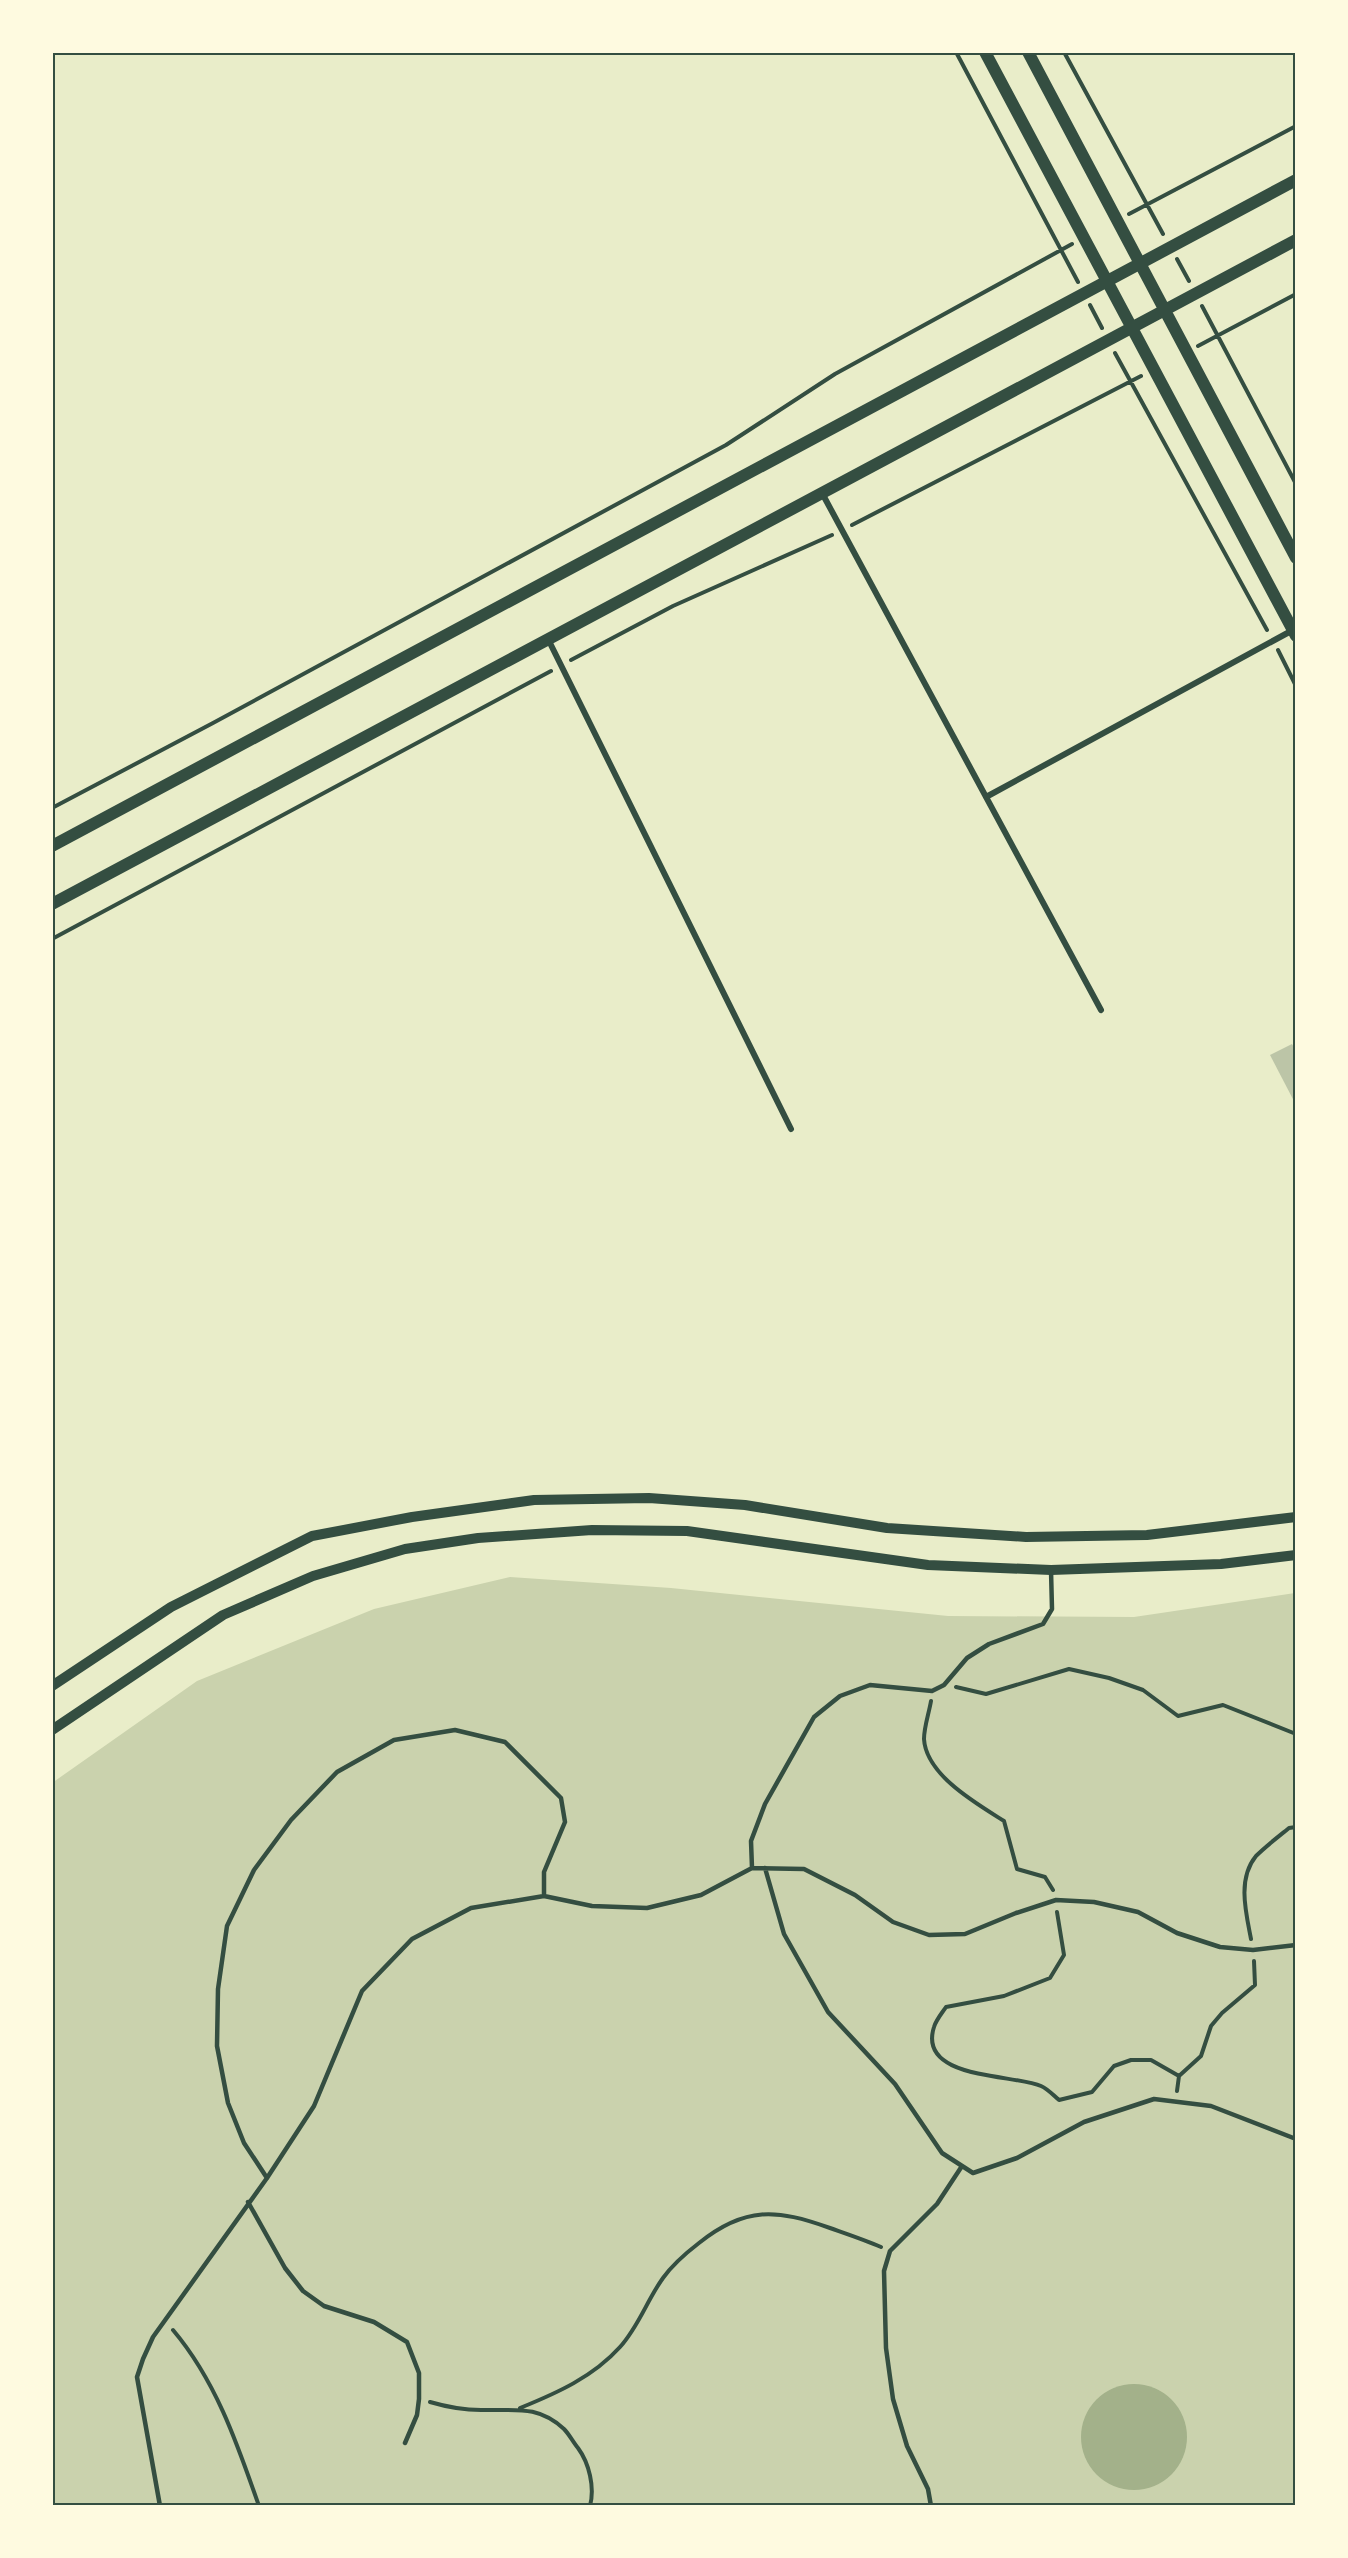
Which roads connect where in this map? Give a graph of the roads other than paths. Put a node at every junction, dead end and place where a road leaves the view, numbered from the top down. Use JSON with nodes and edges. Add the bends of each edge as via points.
{"nodes":[{"id":1,"x":985,"y":52,"type":"edge"},
{"id":2,"x":1028,"y":52,"type":"edge"},
{"id":3,"x":1296,"y":180,"type":"edge"},
{"id":4,"x":1296,"y":240,"type":"edge"},
{"id":5,"x":1140,"y":264,"type":"junction"},
{"id":6,"x":1107,"y":281,"type":"junction"},
{"id":7,"x":1164,"y":310,"type":"junction"},
{"id":8,"x":1132,"y":328,"type":"junction"},
{"id":9,"x":822,"y":493,"type":"junction"},
{"id":10,"x":1296,"y":558,"type":"edge"},
{"id":11,"x":1294,"y":633,"type":"edge"},
{"id":12,"x":548,"y":639,"type":"junction"},
{"id":13,"x":986,"y":797,"type":"junction"},
{"id":14,"x":52,"y":846,"type":"edge"},
{"id":15,"x":52,"y":904,"type":"edge"},
{"id":16,"x":1101,"y":1010,"type":"dead end"},
{"id":17,"x":791,"y":1129,"type":"dead end"},
{"id":18,"x":1296,"y":1517,"type":"edge"},
{"id":19,"x":1296,"y":1555,"type":"edge"},
{"id":20,"x":1051,"y":1570,"type":"junction"},
{"id":21,"x":52,"y":1686,"type":"edge"},
{"id":22,"x":52,"y":1730,"type":"edge"},
{"id":23,"x":752,"y":1868,"type":"junction"},
{"id":24,"x":765,"y":1868,"type":"junction"},
{"id":25,"x":544,"y":1896,"type":"junction"},
{"id":26,"x":1296,"y":1945,"type":"edge"},
{"id":27,"x":1296,"y":2139,"type":"edge"},
{"id":28,"x":962,"y":2166,"type":"junction"},
{"id":29,"x":267,"y":2178,"type":"junction"},
{"id":30,"x":248,"y":2202,"type":"junction"},
{"id":31,"x":405,"y":2443,"type":"dead end"},
{"id":32,"x":160,"y":2505,"type":"edge"},
{"id":33,"x":930,"y":2505,"type":"edge"}],
"edges":[{"from":1,"to":6,"type":"main road"},
{"from":2,"to":5,"type":"main road"},
{"from":3,"to":5,"type":"main road"},
{"from":4,"to":7,"type":"main road"},
{"from":5,"to":6,"type":"main road"},
{"from":5,"to":7,"type":"main road"},
{"from":6,"to":8,"type":"main road"},
{"from":6,"to":14,"type":"main road"},
{"from":7,"to":8,"type":"main road"},
{"from":7,"to":10,"type":"main road"},
{"from":8,"to":9,"type":"main road"},
{"from":8,"to":11,"type":"main road"},
{"from":9,"to":12,"type":"main road"},
{"from":9,"to":13,"type":"street"},
{"from":11,"to":13,"type":"street"},
{"from":12,"to":15,"type":"main road"},
{"from":12,"to":17,"type":"street"},
{"from":13,"to":16,"type":"street"},
{"from":18,"to":21,"type":"street","via":[[1147,1535],[1026,1537],[887,1528],[745,1505],[692,1501],[534,1500],[312,1536],[171,1607]]},
{"from":19,"to":20,"type":"street","via":[[1221,1564]]},
{"from":20,"to":22,"type":"street","via":[[928,1565],[687,1531],[592,1530],[478,1538],[405,1549],[313,1576],[223,1615]]},
{"from":20,"to":23,"type":"lane","via":[[1052,1609],[1043,1624],[989,1644],[967,1658],[944,1685],[932,1691],[870,1685],[840,1696],[814,1717],[765,1804],[751,1841]]},
{"from":23,"to":24,"type":"lane"},
{"from":23,"to":25,"type":"lane","via":[[701,1894],[647,1908],[592,1906]]},
{"from":24,"to":26,"type":"lane","via":[[804,1869],[855,1895],[893,1922],[929,1935],[965,1934],[1056,1900],[1094,1902],[1138,1912],[1177,1934],[1220,1947],[1253,1950]]},
{"from":24,"to":28,"type":"lane","via":[[784,1934],[828,2012],[895,2084],[942,2153]]},
{"from":25,"to":29,"type":"lane","via":[[471,1908],[412,1940],[378,1974],[362,1991],[314,2106]]},
{"from":25,"to":29,"type":"lane","via":[[544,1872],[565,1822],[561,1798],[505,1742],[455,1730],[393,1740],[337,1772],[291,1820],[254,1870],[227,1926],[218,1989],[218,2046],[228,2103],[244,2143]]},
{"from":27,"to":28,"type":"lane","via":[[1211,2106],[1154,2099],[1084,2122],[1017,2158],[973,2173]]},
{"from":28,"to":33,"type":"lane","via":[[937,2204],[890,2251],[884,2271],[886,2348],[893,2399],[907,2446],[928,2489]]},
{"from":29,"to":30,"type":"lane"},
{"from":30,"to":31,"type":"lane","via":[[285,2268],[303,2291],[324,2306],[374,2322],[407,2342],[419,2373],[419,2399]]},
{"from":30,"to":32,"type":"lane","via":[[165,2321],[137,2378]]}]}
